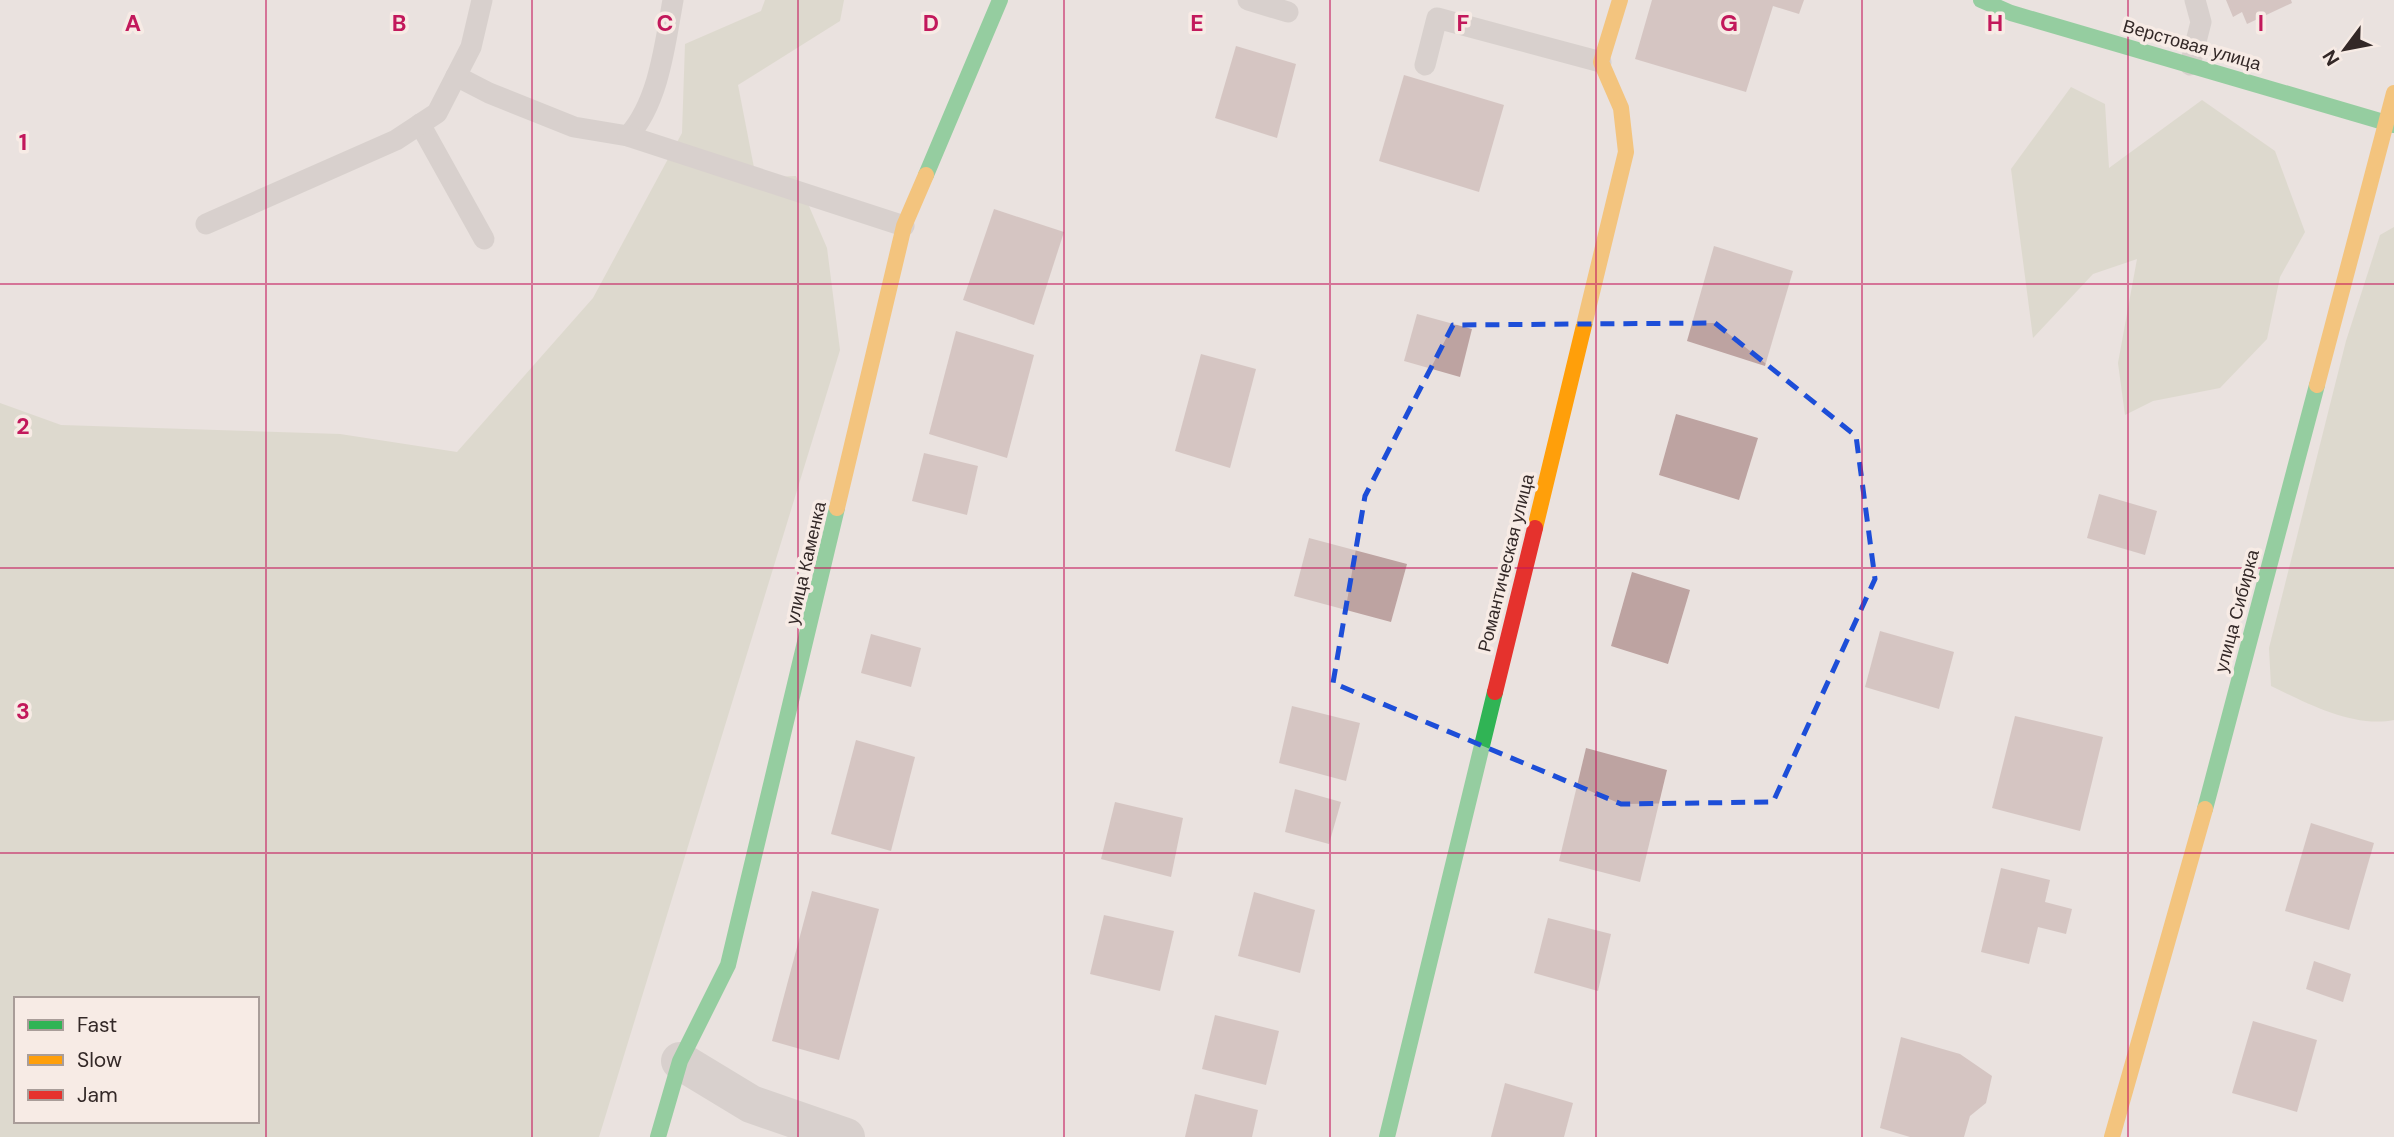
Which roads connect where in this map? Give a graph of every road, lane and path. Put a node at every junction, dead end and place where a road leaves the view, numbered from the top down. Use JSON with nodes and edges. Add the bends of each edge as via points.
{"nodes":[{"id":1,"x":482,"y":0,"type":"edge"},
{"id":2,"x":673,"y":0,"type":"edge"},
{"id":3,"x":1000,"y":0,"type":"edge"},
{"id":4,"x":1248,"y":0,"type":"edge"},
{"id":5,"x":1620,"y":0,"type":"edge"},
{"id":6,"x":1981,"y":0,"type":"edge"},
{"id":7,"x":2195,"y":0,"type":"edge"},
{"id":8,"x":1288,"y":12,"type":"dead end"},
{"id":9,"x":1601,"y":62,"type":"junction"},
{"id":10,"x":1425,"y":65,"type":"dead end"},
{"id":11,"x":2190,"y":65,"type":"junction"},
{"id":12,"x":456,"y":76,"type":"junction"},
{"id":13,"x":2394,"y":93,"type":"edge"},
{"id":14,"x":2390,"y":123,"type":"edge"},
{"id":15,"x":420,"y":124,"type":"junction"},
{"id":16,"x":628,"y":136,"type":"junction"},
{"id":17,"x":206,"y":224,"type":"dead end"},
{"id":18,"x":904,"y":226,"type":"junction"},
{"id":19,"x":484,"y":239,"type":"dead end"},
{"id":20,"x":680,"y":1061,"type":"junction"},
{"id":21,"x":659,"y":1137,"type":"edge"},
{"id":22,"x":846,"y":1137,"type":"edge"},
{"id":23,"x":1387,"y":1137,"type":"edge"},
{"id":24,"x":2112,"y":1137,"type":"edge"}],
"edges":[{"from":1,"to":12,"type":"lane","via":[[471,47]]},
{"from":2,"to":16,"type":"lane","via":[[642,121]]},
{"from":3,"to":18,"type":"street","name":"улица Каменка"},
{"from":4,"to":8,"type":"lane"},
{"from":5,"to":9,"type":"street"},
{"from":6,"to":11,"type":"street","name":"Верстовая улица","via":[[2011,13]]},
{"from":7,"to":11,"type":"lane","via":[[2201,22]]},
{"from":9,"to":10,"type":"lane","via":[[1437,18]]},
{"from":9,"to":23,"type":"street","name":"Романтическая улица","via":[[1621,108],[1626,152]]},
{"from":11,"to":14,"type":"street","name":"Верстовая улица"},
{"from":12,"to":15,"type":"lane","via":[[437,113]]},
{"from":12,"to":16,"type":"lane","via":[[574,127]]},
{"from":13,"to":14,"type":"street","name":"улица Сибирка"},
{"from":14,"to":24,"type":"street","name":"улица Сибирка","via":[[2193,857]]},
{"from":15,"to":17,"type":"lane","via":[[396,140]]},
{"from":15,"to":19,"type":"lane"},
{"from":16,"to":18,"type":"lane"},
{"from":18,"to":20,"type":"street","name":"улица Каменка","via":[[728,965]]},
{"from":20,"to":21,"type":"street","name":"улица Каменка"},
{"from":20,"to":22,"type":"street","via":[[751,1104]]}]}
